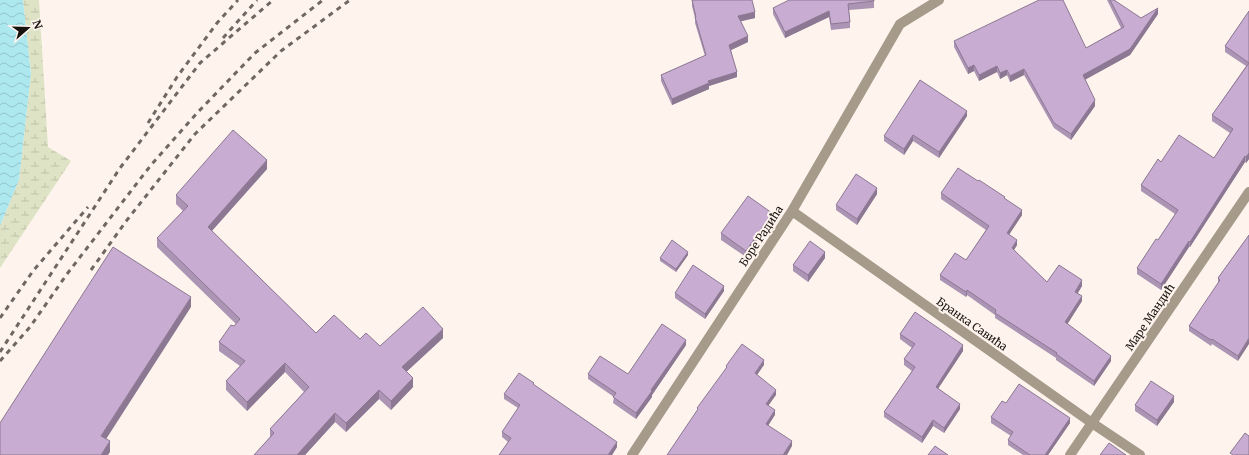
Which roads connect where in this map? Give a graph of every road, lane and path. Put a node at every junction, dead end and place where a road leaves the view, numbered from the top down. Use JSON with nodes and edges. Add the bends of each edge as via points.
{"nodes":[{"id":1,"x":939,"y":0,"type":"edge"},
{"id":2,"x":1249,"y":192,"type":"edge"},
{"id":3,"x":792,"y":211,"type":"junction"},
{"id":4,"x":1092,"y":423,"type":"junction"},
{"id":5,"x":632,"y":455,"type":"edge"},
{"id":6,"x":1070,"y":455,"type":"edge"},
{"id":7,"x":1140,"y":455,"type":"edge"}],
"edges":[{"from":1,"to":3,"type":"street","name":"Боре Радића","via":[[900,24]]},
{"from":2,"to":4,"type":"street","name":"Маре Мандић"},
{"from":3,"to":4,"type":"street","name":"Бранка Савића"},
{"from":3,"to":5,"type":"street","name":"Боре Радића"},
{"from":4,"to":6,"type":"street","name":"Маре Мандић"},
{"from":4,"to":7,"type":"street","name":"Бранка Савића"}]}
